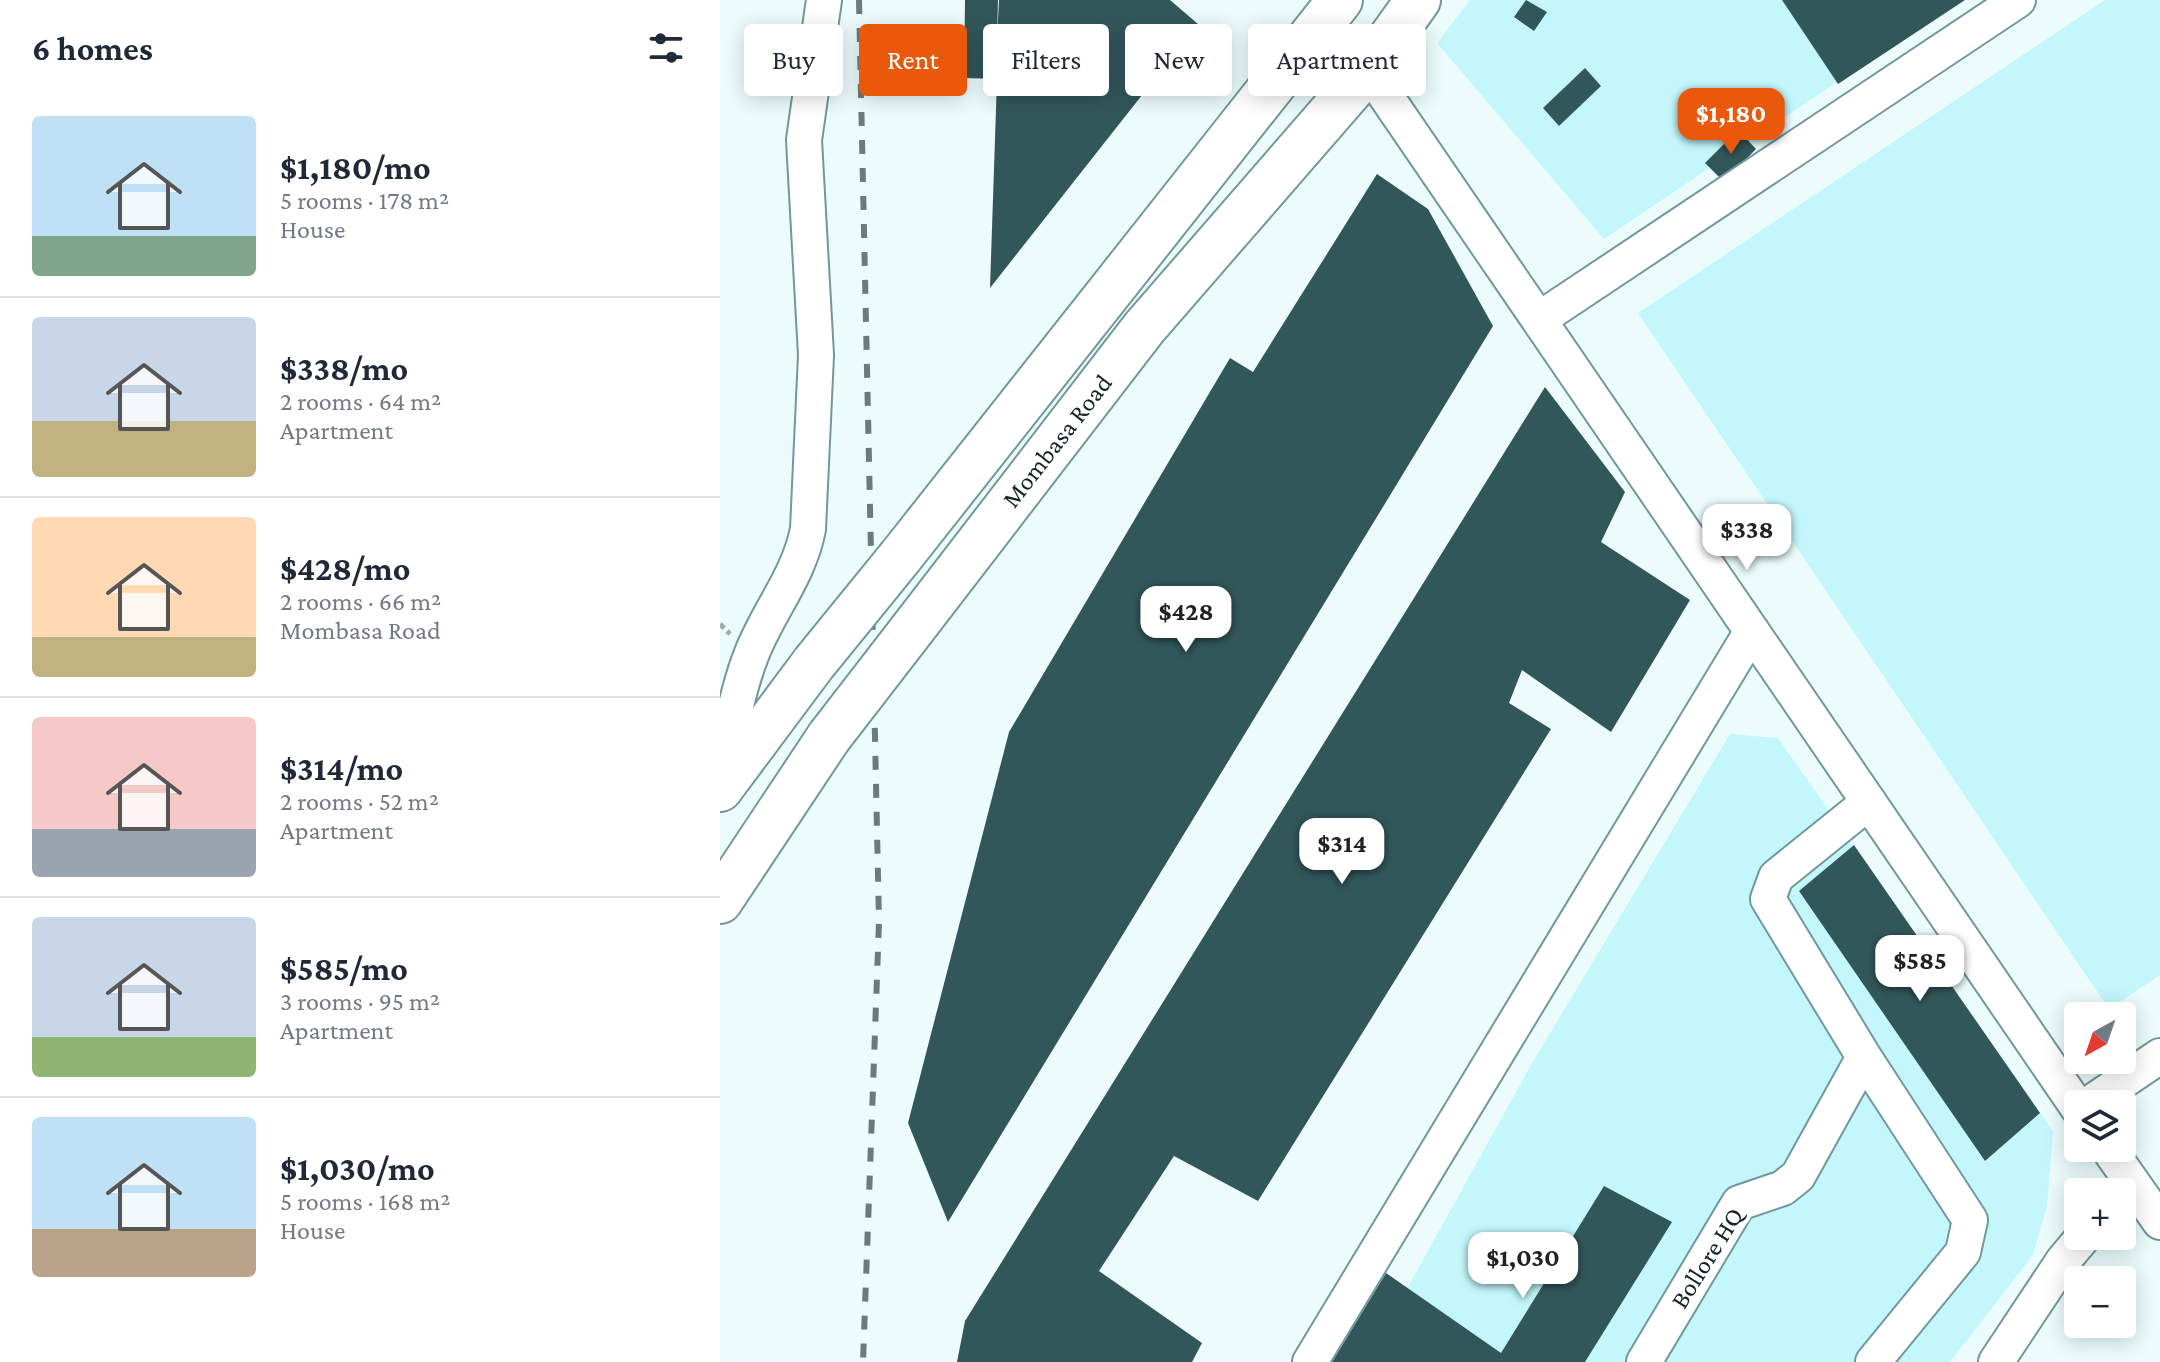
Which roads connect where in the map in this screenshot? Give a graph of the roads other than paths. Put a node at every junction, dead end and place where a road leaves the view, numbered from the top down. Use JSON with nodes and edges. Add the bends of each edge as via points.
{"nodes":[{"id":1,"x":824,"y":0,"type":"edge"},
{"id":2,"x":1340,"y":0,"type":"edge"},
{"id":3,"x":1418,"y":0,"type":"edge"},
{"id":4,"x":2018,"y":0,"type":"edge"},
{"id":5,"x":1401,"y":24,"type":"edge"},
{"id":6,"x":1345,"y":96,"type":"edge"},
{"id":7,"x":1386,"y":96,"type":"edge"},
{"id":8,"x":1541,"y":318,"type":"junction"},
{"id":9,"x":1752,"y":631,"type":"junction"},
{"id":10,"x":720,"y":788,"type":"edge"},
{"id":11,"x":1869,"y":802,"type":"junction"},
{"id":12,"x":720,"y":901,"type":"edge"},
{"id":13,"x":2160,"y":1056,"type":"edge"},
{"id":14,"x":1864,"y":1057,"type":"junction"},
{"id":15,"x":2066,"y":1090,"type":"edge"},
{"id":16,"x":2110,"y":1090,"type":"edge"},
{"id":17,"x":2136,"y":1197,"type":"edge"},
{"id":18,"x":2160,"y":1222,"type":"edge"},
{"id":19,"x":2072,"y":1250,"type":"edge"},
{"id":20,"x":1310,"y":1362,"type":"edge"},
{"id":21,"x":1644,"y":1362,"type":"edge"},
{"id":22,"x":1873,"y":1362,"type":"edge"},
{"id":23,"x":1996,"y":1362,"type":"edge"}],
"edges":[{"from":1,"to":10,"type":"street","via":[[804,140],[816,355],[808,529],[803,556],[739,689]]},
{"from":2,"to":10,"type":"highway","name":"Mombasa Road","bridge":true},
{"from":3,"to":5,"type":"highway","name":"Mombasa Road"},
{"from":4,"to":8,"type":"street"},
{"from":6,"to":12,"type":"highway","name":"Mombasa Road","bridge":true,"via":[[1144,328],[829,737]]},
{"from":7,"to":8,"type":"street"},
{"from":8,"to":9,"type":"street"},
{"from":9,"to":11,"type":"street"},
{"from":9,"to":20,"type":"street"},
{"from":11,"to":14,"type":"street","via":[[1776,877],[1768,899]]},
{"from":11,"to":15,"type":"street"},
{"from":13,"to":16,"type":"street"},
{"from":14,"to":21,"type":"street","name":"Bollore HQ","via":[[1798,1176],[1783,1188],[1739,1203]]},
{"from":14,"to":22,"type":"street","via":[[1970,1220],[1963,1252]]},
{"from":17,"to":18,"type":"street"},
{"from":19,"to":23,"type":"street"}]}
